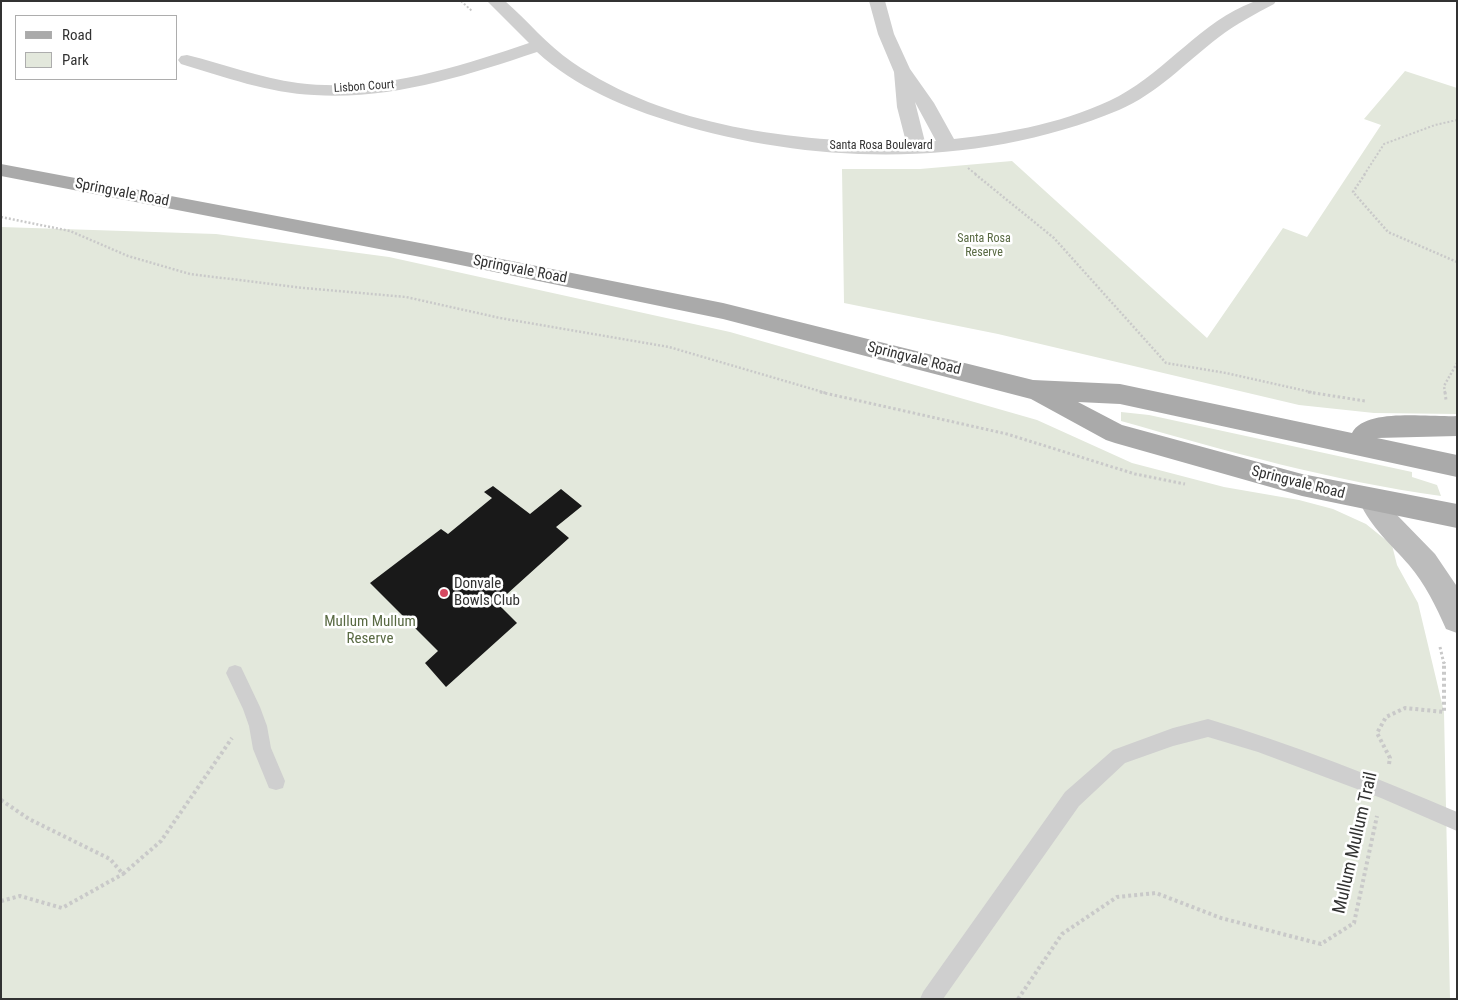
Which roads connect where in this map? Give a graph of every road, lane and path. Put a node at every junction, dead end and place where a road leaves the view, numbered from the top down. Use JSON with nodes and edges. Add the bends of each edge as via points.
{"nodes":[{"id":1,"x":461,"y":1,"type":"edge"},
{"id":2,"x":495,"y":1,"type":"edge"},
{"id":3,"x":877,"y":1,"type":"edge"},
{"id":4,"x":1268,"y":1,"type":"edge"},
{"id":5,"x":475,"y":13,"type":"dead end"},
{"id":6,"x":540,"y":45,"type":"junction"},
{"id":7,"x":187,"y":60,"type":"dead end"},
{"id":8,"x":901,"y":70,"type":"junction"},
{"id":9,"x":1457,"y":120,"type":"edge"},
{"id":10,"x":948,"y":146,"type":"junction"},
{"id":11,"x":917,"y":148,"type":"junction"},
{"id":12,"x":965,"y":165,"type":"dead end"},
{"id":13,"x":1,"y":170,"type":"edge"},
{"id":14,"x":1,"y":217,"type":"edge"},
{"id":15,"x":1457,"y":262,"type":"edge"},
{"id":16,"x":1457,"y":363,"type":"edge"},
{"id":17,"x":1033,"y":390,"type":"junction"},
{"id":18,"x":1370,"y":402,"type":"dead end"},
{"id":19,"x":1446,"y":402,"type":"dead end"},
{"id":20,"x":1457,"y":426,"type":"edge"},
{"id":21,"x":1360,"y":446,"type":"junction"},
{"id":22,"x":1457,"y":466,"type":"edge"},
{"id":23,"x":1190,"y":485,"type":"dead end"},
{"id":24,"x":1372,"y":501,"type":"junction"},
{"id":25,"x":1457,"y":516,"type":"edge"},
{"id":26,"x":1448,"y":629,"type":"edge"},
{"id":27,"x":235,"y":672,"type":"dead end"},
{"id":28,"x":251,"y":707,"type":"junction"},
{"id":29,"x":276,"y":781,"type":"dead end"},
{"id":30,"x":1383,"y":790,"type":"junction"},
{"id":31,"x":1,"y":800,"type":"edge"},
{"id":32,"x":1457,"y":822,"type":"edge"},
{"id":33,"x":123,"y":874,"type":"junction"},
{"id":34,"x":1,"y":901,"type":"edge"},
{"id":35,"x":930,"y":999,"type":"edge"},
{"id":36,"x":1018,"y":999,"type":"edge"}],
"edges":[{"from":1,"to":5,"type":"path"},
{"from":2,"to":6,"type":"street","name":"Santa Rosa Boulevard"},
{"from":3,"to":8,"type":"street"},
{"from":4,"to":10,"type":"street","name":"Santa Rosa Boulevard","via":[[1224,25],[1154,83],[1109,108],[1020,135]]},
{"from":6,"to":7,"type":"street","name":"Lisbon Court","via":[[438,78],[358,89],[314,90],[277,84]]},
{"from":6,"to":11,"type":"street","name":"Santa Rosa Boulevard","via":[[598,86],[647,107],[703,125],[790,142],[854,148]]},
{"from":8,"to":10,"type":"street","via":[[926,103]]},
{"from":8,"to":11,"type":"street","via":[[906,107]]},
{"from":9,"to":15,"type":"path","via":[[1384,144],[1354,192],[1388,232]]},
{"from":10,"to":11,"type":"street","name":"Santa Rosa Boulevard"},
{"from":12,"to":18,"type":"path","via":[[1054,238],[1166,363]]},
{"from":13,"to":17,"type":"main road","name":"Springvale Road","via":[[723,311]]},
{"from":14,"to":23,"type":"path","via":[[70,231],[128,256],[190,274],[406,297],[500,318],[669,347],[817,391],[1007,434],[1135,474]]},
{"from":16,"to":19,"type":"path","via":[[1444,386]]},
{"from":17,"to":21,"type":"main road","name":"Springvale Road","via":[[1120,394]]},
{"from":17,"to":24,"type":"main road","name":"Springvale Road","via":[[1115,433]]},
{"from":20,"to":21,"type":"main road","via":[[1380,427],[1369,431]]},
{"from":21,"to":22,"type":"main road","name":"Springvale Road"},
{"from":24,"to":25,"type":"main road","name":"Springvale Road"},
{"from":24,"to":26,"type":"main road","via":[[1383,520],[1421,558],[1446,596]]},
{"from":26,"to":30,"type":"path","name":"Mullum Mullum Trail","via":[[1444,712],[1405,708],[1386,717],[1377,733],[1390,758]]},
{"from":27,"to":28,"type":"lane"},
{"from":28,"to":29,"type":"lane","via":[[262,749]]},
{"from":28,"to":33,"type":"path","via":[[221,757],[161,841]]},
{"from":30,"to":32,"type":"lane"},
{"from":30,"to":35,"type":"lane","via":[[1258,743],[1208,728],[1119,756],[1072,799]]},
{"from":30,"to":36,"type":"path","name":"Mullum Mullum Trail","via":[[1354,923],[1322,944],[1221,918],[1156,893],[1117,897],[1062,934]]},
{"from":31,"to":33,"type":"path","via":[[29,819],[110,859]]},
{"from":33,"to":34,"type":"path","via":[[62,908],[20,896]]}]}
